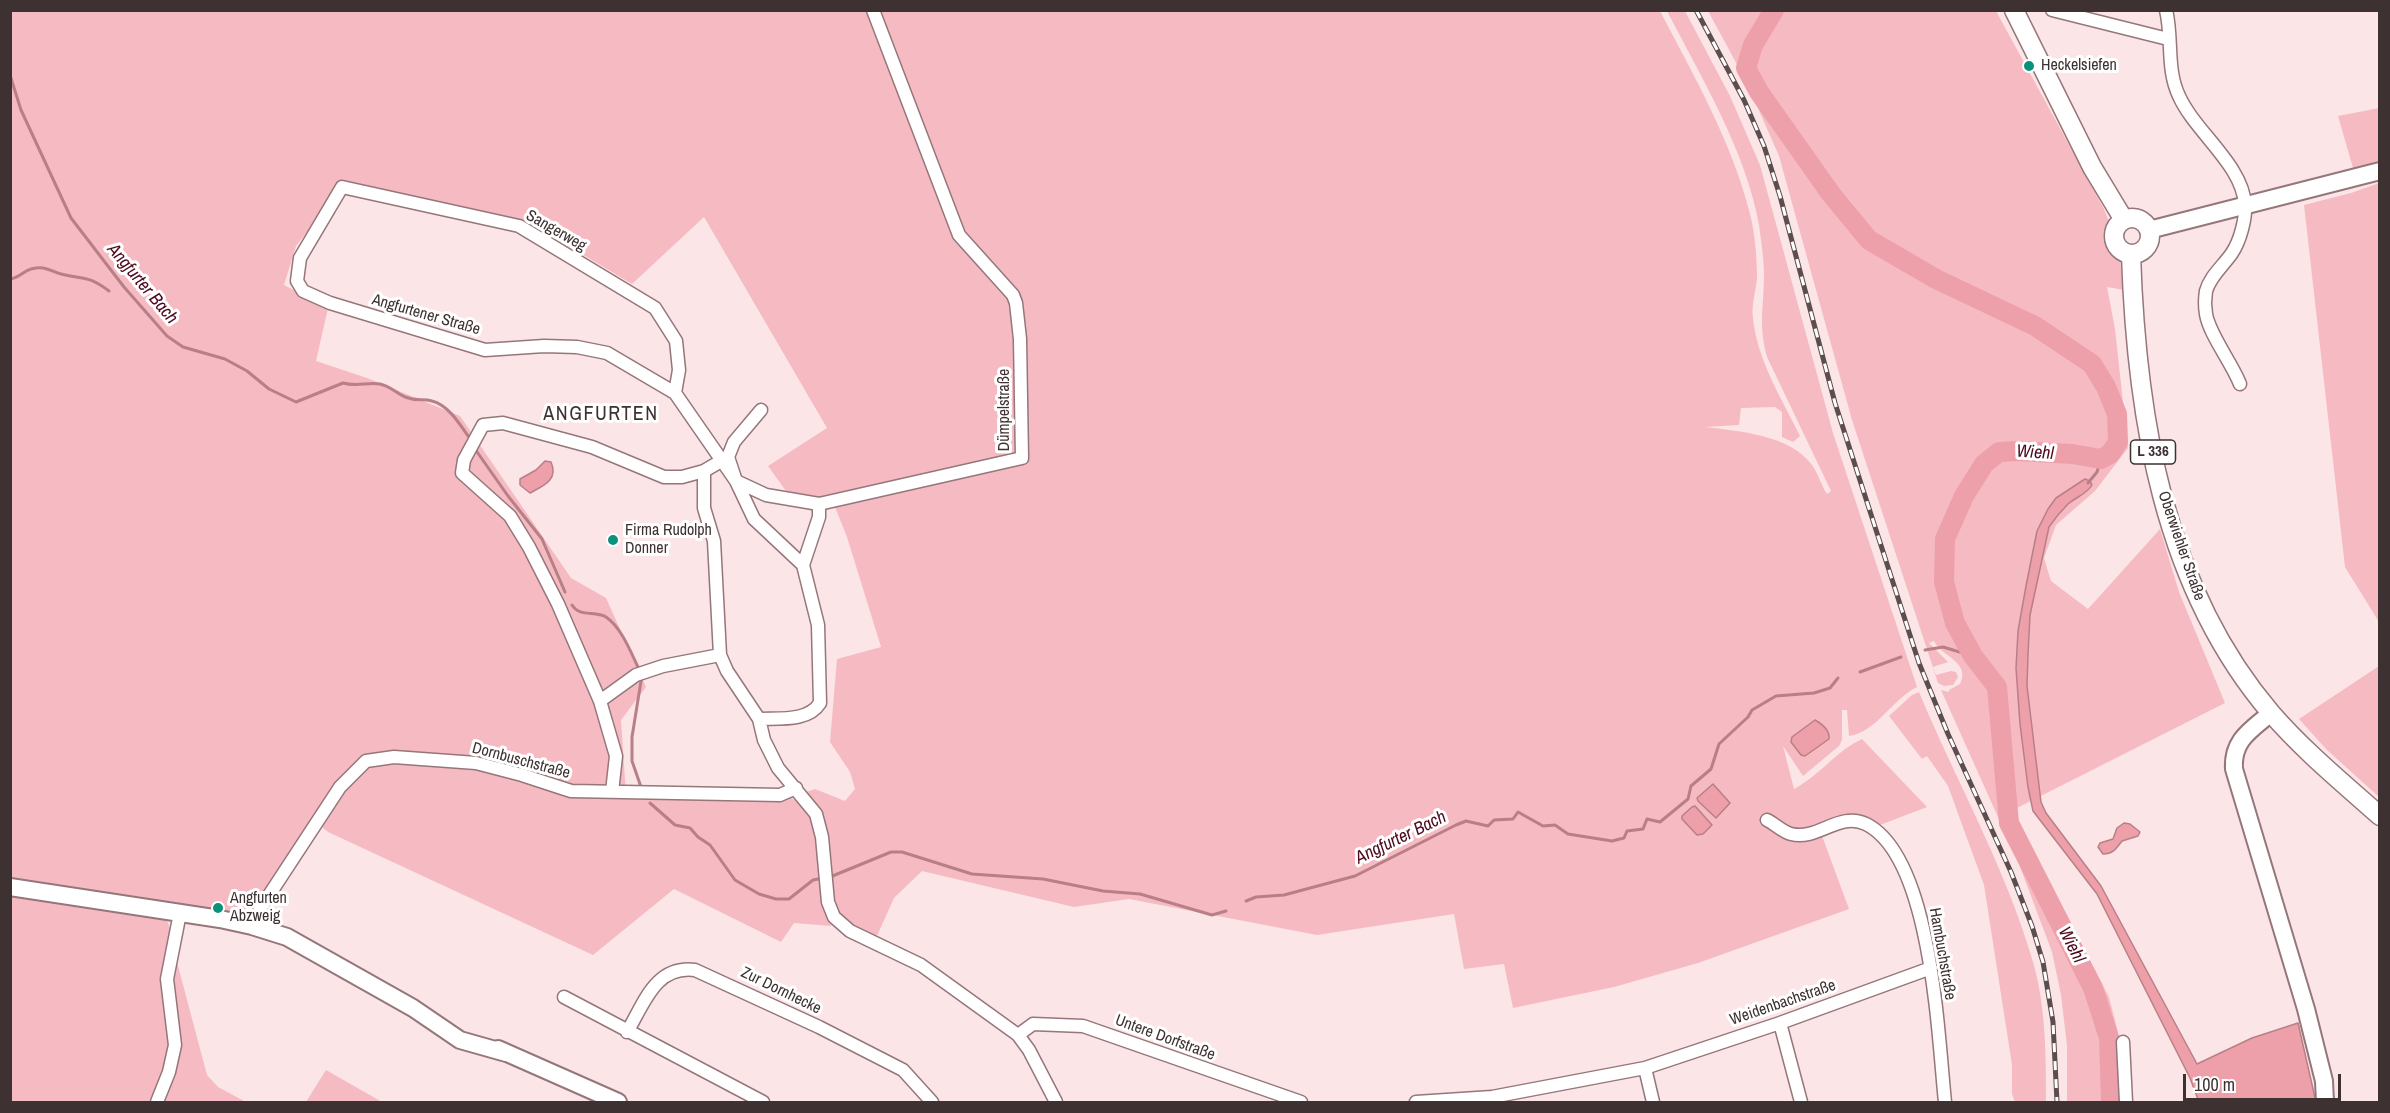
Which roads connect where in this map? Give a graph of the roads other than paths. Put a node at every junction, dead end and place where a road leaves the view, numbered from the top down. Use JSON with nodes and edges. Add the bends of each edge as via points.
{"nodes":[{"id":1,"x":873,"y":10,"type":"edge"},
{"id":2,"x":2014,"y":10,"type":"edge"},
{"id":3,"x":2052,"y":10,"type":"edge"},
{"id":4,"x":2166,"y":10,"type":"edge"},
{"id":5,"x":2168,"y":39,"type":"junction"},
{"id":6,"x":2379,"y":171,"type":"edge"},
{"id":7,"x":342,"y":187,"type":"joint"},
{"id":8,"x":2245,"y":205,"type":"junction"},
{"id":9,"x":2124,"y":220,"type":"junction"},
{"id":10,"x":2149,"y":230,"type":"junction"},
{"id":11,"x":2132,"y":254,"type":"junction"},
{"id":12,"x":2240,"y":384,"type":"dead end"},
{"id":13,"x":675,"y":393,"type":"junction"},
{"id":14,"x":761,"y":410,"type":"dead end"},
{"id":15,"x":721,"y":461,"type":"junction"},
{"id":16,"x":704,"y":471,"type":"junction"},
{"id":17,"x":736,"y":482,"type":"junction"},
{"id":18,"x":819,"y":504,"type":"junction"},
{"id":19,"x":803,"y":565,"type":"junction"},
{"id":20,"x":720,"y":655,"type":"junction"},
{"id":21,"x":600,"y":701,"type":"junction"},
{"id":22,"x":2271,"y":712,"type":"junction"},
{"id":23,"x":759,"y":719,"type":"junction"},
{"id":24,"x":796,"y":788,"type":"junction"},
{"id":25,"x":612,"y":792,"type":"junction"},
{"id":26,"x":2379,"y":816,"type":"edge"},
{"id":27,"x":1767,"y":820,"type":"dead end"},
{"id":28,"x":10,"y":887,"type":"edge"},
{"id":29,"x":180,"y":913,"type":"junction"},
{"id":30,"x":252,"y":926,"type":"junction"},
{"id":31,"x":1931,"y":968,"type":"junction"},
{"id":32,"x":564,"y":997,"type":"dead end"},
{"id":33,"x":1780,"y":1023,"type":"junction"},
{"id":34,"x":627,"y":1032,"type":"junction"},
{"id":35,"x":1018,"y":1035,"type":"junction"},
{"id":36,"x":2122,"y":1042,"type":"dead end"},
{"id":37,"x":1645,"y":1068,"type":"junction"},
{"id":38,"x":1487,"y":1100,"type":"edge"},
{"id":39,"x":157,"y":1102,"type":"edge"},
{"id":40,"x":618,"y":1102,"type":"edge"},
{"id":41,"x":763,"y":1102,"type":"edge"},
{"id":42,"x":932,"y":1102,"type":"edge"},
{"id":43,"x":1056,"y":1102,"type":"edge"},
{"id":44,"x":1301,"y":1102,"type":"edge"},
{"id":45,"x":1416,"y":1102,"type":"edge"},
{"id":46,"x":1653,"y":1102,"type":"edge"},
{"id":47,"x":1801,"y":1102,"type":"edge"},
{"id":48,"x":1945,"y":1102,"type":"edge"},
{"id":49,"x":2126,"y":1102,"type":"edge"},
{"id":50,"x":2325,"y":1102,"type":"edge"}],
"edges":[{"from":1,"to":18,"type":"street","name":"Dümpelstraße","via":[[958,235],[1016,303],[1022,458]]},
{"from":2,"to":9,"type":"main road","via":[[2092,167]]},
{"from":3,"to":5,"type":"street"},
{"from":4,"to":5,"type":"street"},
{"from":5,"to":8,"type":"street","via":[[2172,77],[2179,97],[2238,179]]},
{"from":6,"to":8,"type":"main road"},
{"from":7,"to":13,"type":"street","name":"Sangerweg","via":[[519,226],[655,308],[676,342],[679,370]]},
{"from":7,"to":13,"type":"street","name":"Angfurtener Straße","via":[[300,258],[297,281],[303,291],[330,303],[485,350],[544,346],[607,353]]},
{"from":8,"to":10,"type":"main road"},
{"from":8,"to":12,"type":"street","via":[[2241,235],[2206,290],[2206,316]]},
{"from":9,"to":10,"type":"main road","via":[[2140,220]]},
{"from":9,"to":11,"type":"main road","via":[[2115,228],[2114,240],[2121,250]]},
{"from":10,"to":11,"type":"main road","via":[[2147,246]]},
{"from":11,"to":22,"type":"main road","name":"Oberwiehler Straße","number":"L 336","via":[[2132,299],[2140,366],[2165,512],[2202,608],[2230,657]]},
{"from":13,"to":15,"type":"street","name":"Angfurtener Straße"},
{"from":14,"to":17,"type":"street","via":[[734,442],[728,457]]},
{"from":15,"to":16,"type":"street"},
{"from":15,"to":17,"type":"street","name":"Angfurtener Straße"},
{"from":16,"to":20,"type":"street","via":[[704,508],[714,541]]},
{"from":16,"to":21,"type":"street","via":[[664,477],[592,447],[503,423],[483,426],[464,460],[462,472],[510,516],[529,547]]},
{"from":17,"to":18,"type":"street","name":"Dümpelstraße","via":[[766,495]]},
{"from":17,"to":19,"type":"street","via":[[754,519]]},
{"from":18,"to":19,"type":"street","via":[[819,517]]},
{"from":19,"to":23,"type":"street","via":[[818,625],[820,703],[815,711],[801,717]]},
{"from":20,"to":21,"type":"street","via":[[636,675]]},
{"from":20,"to":23,"type":"street"},
{"from":21,"to":25,"type":"street","via":[[616,756]]},
{"from":22,"to":26,"type":"main road","name":"Oberwiehler Straße","number":"L 336"},
{"from":22,"to":50,"type":"main road","via":[[2241,740],[2235,751],[2234,769],[2306,1009],[2324,1081]]},
{"from":23,"to":24,"type":"street","via":[[778,768]]},
{"from":24,"to":25,"type":"street","name":"Dornbuschstraße","via":[[780,795]]},
{"from":24,"to":35,"type":"street","via":[[816,814],[828,902],[834,917],[846,928],[921,964]]},
{"from":25,"to":30,"type":"street","name":"Dornbuschstraße","via":[[571,791],[476,763],[394,757],[366,761],[340,787]]},
{"from":27,"to":31,"type":"street","name":"Hambuchstraße","via":[[1791,834],[1804,834],[1846,820],[1874,829],[1889,845],[1909,882],[1919,908]]},
{"from":28,"to":29,"type":"main road"},
{"from":29,"to":30,"type":"main road"},
{"from":29,"to":39,"type":"street","via":[[167,979],[176,1045]]},
{"from":30,"to":40,"type":"main road","via":[[287,937],[413,1008],[460,1040],[506,1053]]},
{"from":31,"to":33,"type":"street","name":"Weidenbachstraße"},
{"from":31,"to":48,"type":"street","name":"Hambuchstraße"},
{"from":32,"to":34,"type":"street"},
{"from":33,"to":37,"type":"street","name":"Weidenbachstraße"},
{"from":33,"to":47,"type":"street"},
{"from":34,"to":41,"type":"street"},
{"from":34,"to":42,"type":"street","name":"Zur Dornhecke","via":[[660,979],[678,969],[695,970],[903,1070]]},
{"from":35,"to":43,"type":"street"},
{"from":35,"to":44,"type":"street","name":"Untere Dorfstraße","via":[[1033,1024],[1083,1026]]},
{"from":36,"to":49,"type":"street"},
{"from":37,"to":38,"type":"street"},
{"from":37,"to":46,"type":"street"},
{"from":38,"to":45,"type":"street"}]}
